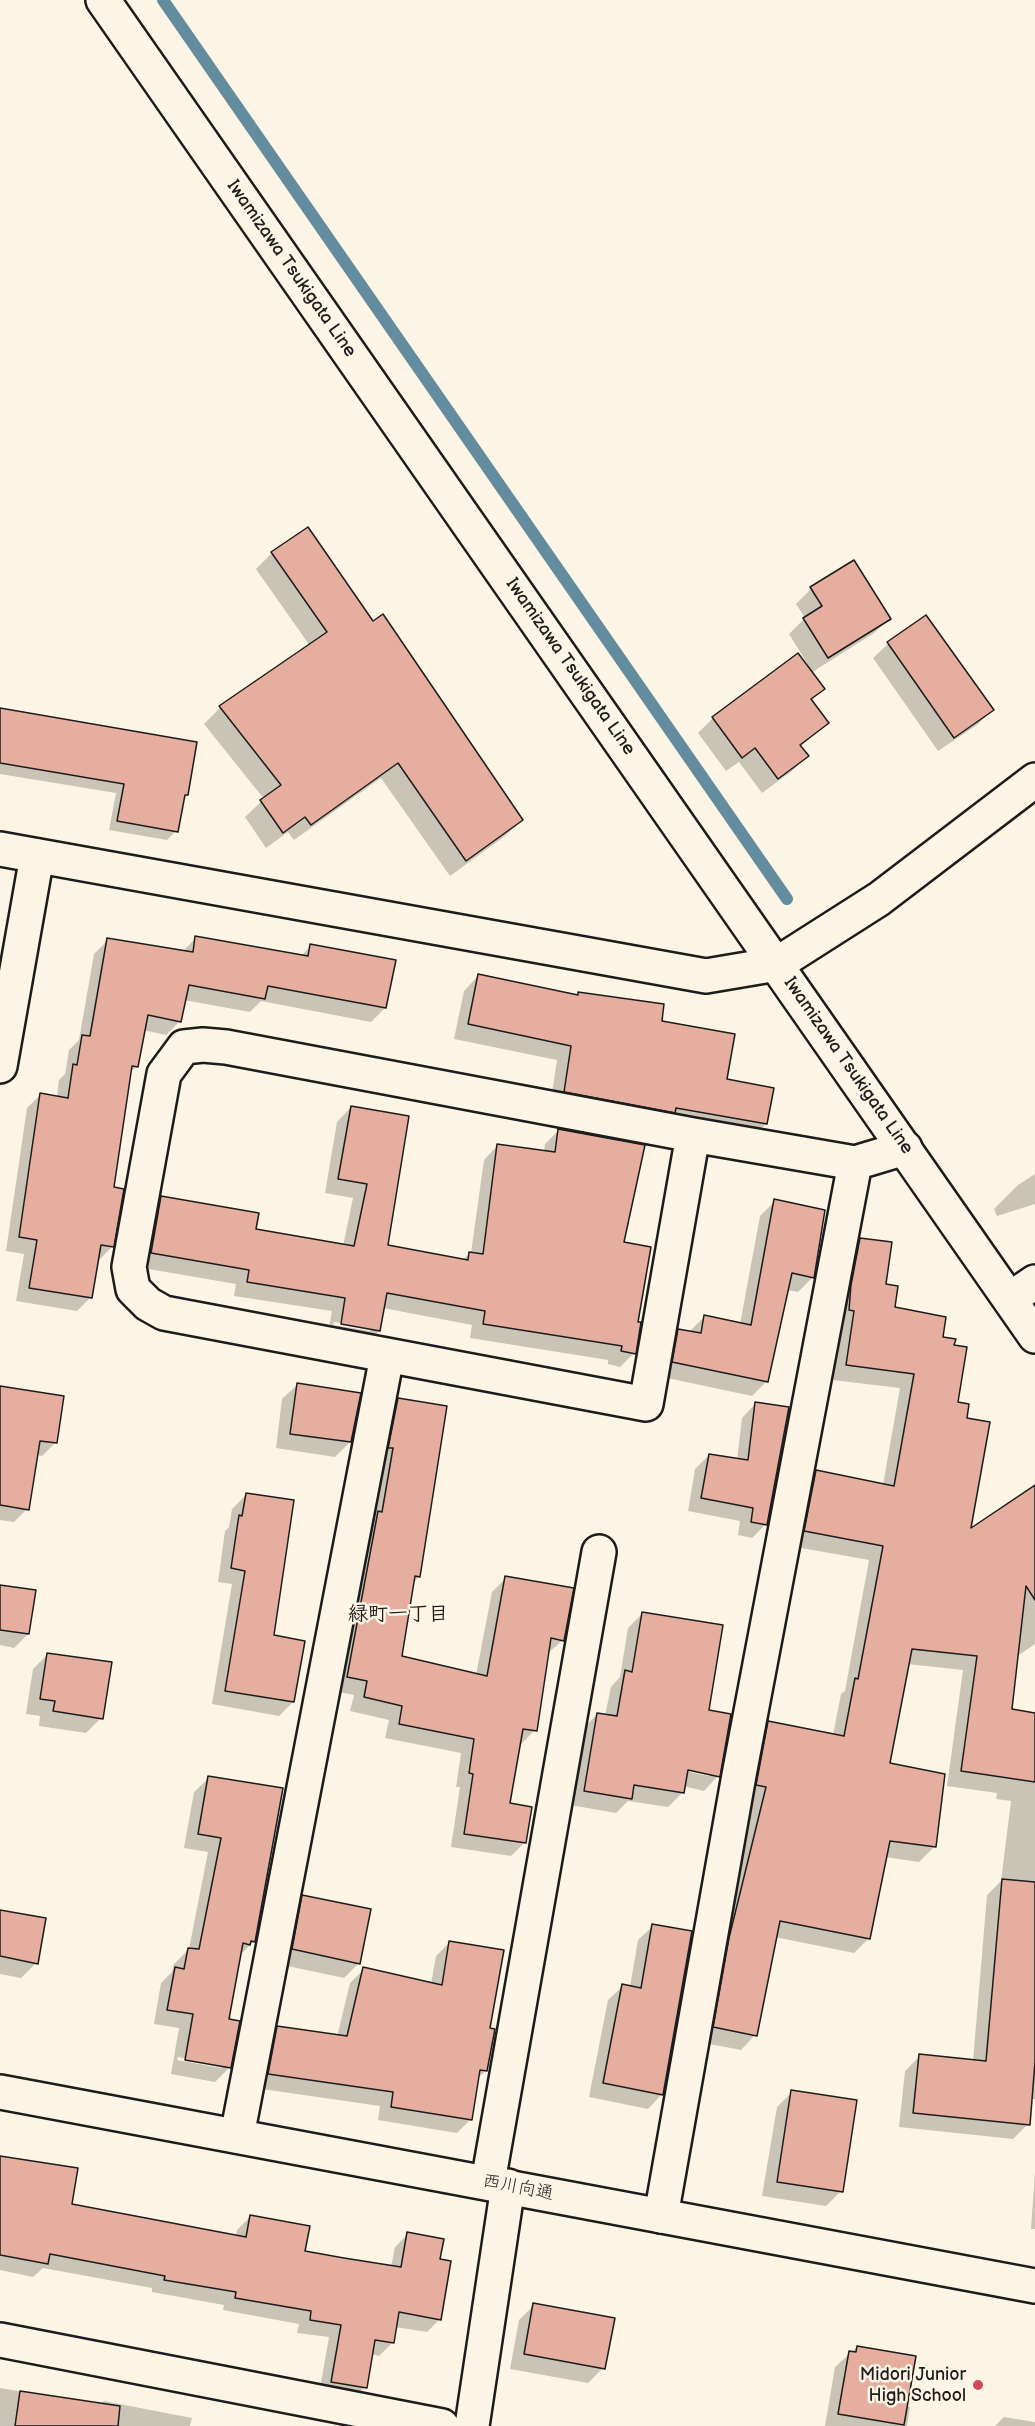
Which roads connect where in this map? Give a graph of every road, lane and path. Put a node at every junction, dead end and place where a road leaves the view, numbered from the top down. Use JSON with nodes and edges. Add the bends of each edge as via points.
{"nodes":[{"id":1,"x":103,"y":0,"type":"edge"},
{"id":2,"x":1035,"y":780,"type":"edge"},
{"id":3,"x":0,"y":849,"type":"edge"},
{"id":4,"x":37,"y":856,"type":"junction"},
{"id":5,"x":777,"y":964,"type":"junction"},
{"id":6,"x":0,"y":1066,"type":"edge"},
{"id":7,"x":693,"y":1135,"type":"junction"},
{"id":8,"x":905,"y":1148,"type":"junction"},
{"id":9,"x":855,"y":1163,"type":"junction"},
{"id":10,"x":1022,"y":1291,"type":"edge"},
{"id":11,"x":1035,"y":1336,"type":"edge"},
{"id":12,"x":387,"y":1356,"type":"junction"},
{"id":13,"x":599,"y":1552,"type":"dead end"},
{"id":14,"x":0,"y":2091,"type":"edge"},
{"id":15,"x":237,"y":2136,"type":"junction"},
{"id":16,"x":498,"y":2184,"type":"junction"},
{"id":17,"x":661,"y":2216,"type":"junction"},
{"id":18,"x":1035,"y":2286,"type":"edge"},
{"id":19,"x":0,"y":2340,"type":"edge"},
{"id":20,"x":442,"y":2426,"type":"edge"},
{"id":21,"x":472,"y":2426,"type":"edge"}],
"edges":[{"from":1,"to":5,"type":"street","name":"Iwamizawa Tsukigata Line"},
{"from":2,"to":5,"type":"street","via":[[879,899]]},
{"from":3,"to":4,"type":"street"},
{"from":4,"to":5,"type":"street","via":[[706,976]]},
{"from":4,"to":6,"type":"street"},
{"from":5,"to":8,"type":"street","name":"Iwamizawa Tsukigata Line"},
{"from":7,"to":9,"type":"street"},
{"from":7,"to":12,"type":"street","via":[[646,1404]]},
{"from":7,"to":12,"type":"street","via":[[226,1047],[184,1047],[164,1074],[129,1268],[133,1289],[164,1313]]},
{"from":8,"to":9,"type":"street"},
{"from":8,"to":10,"type":"street","name":"Iwamizawa Tsukigata Line"},
{"from":9,"to":17,"type":"street","via":[[739,1775]]},
{"from":10,"to":11,"type":"street","name":"Iwamizawa Tsukigata Line"},
{"from":12,"to":15,"type":"street"},
{"from":13,"to":16,"type":"street"},
{"from":14,"to":15,"type":"street","name":"西川向通"},
{"from":15,"to":16,"type":"street","name":"西川向通"},
{"from":16,"to":17,"type":"street","name":"西川向通"},
{"from":16,"to":21,"type":"street"},
{"from":17,"to":18,"type":"street","name":"西川向通"},
{"from":19,"to":20,"type":"street"}]}
